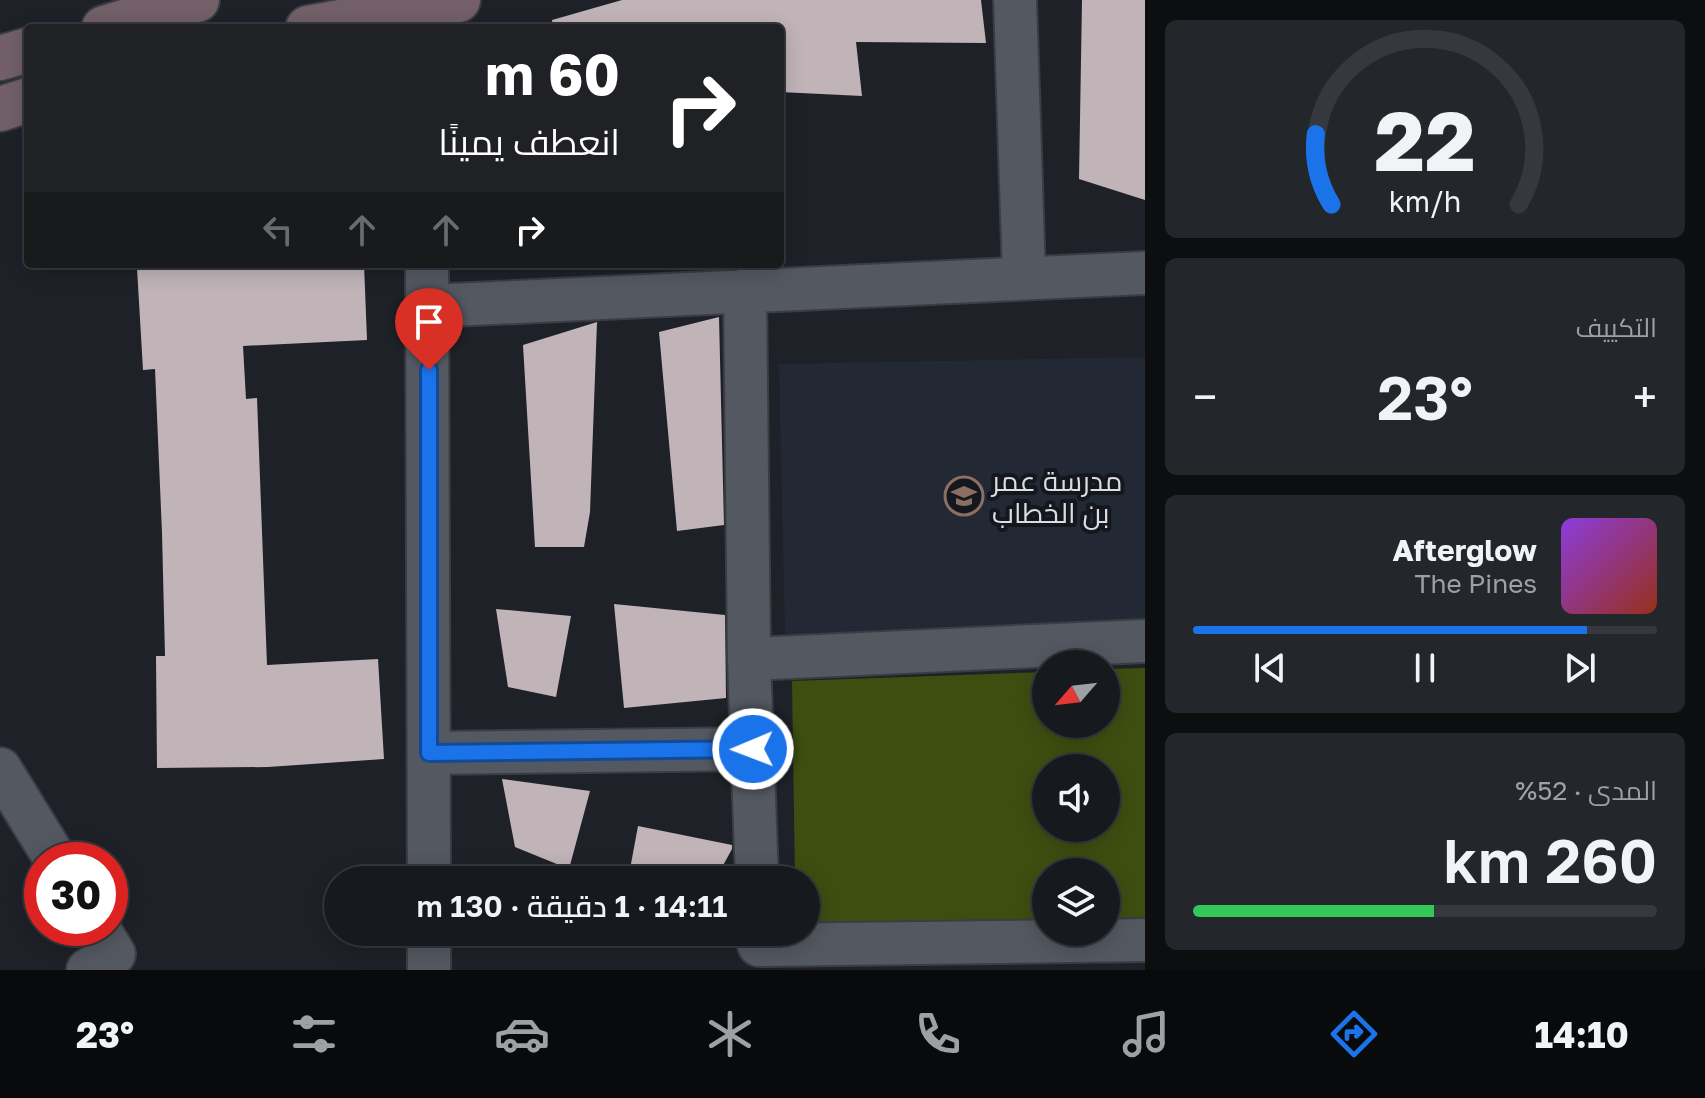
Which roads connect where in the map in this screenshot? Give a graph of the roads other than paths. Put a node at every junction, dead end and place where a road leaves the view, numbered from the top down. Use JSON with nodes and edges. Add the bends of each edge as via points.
{"nodes":[{"id":1,"x":197,"y":0,"type":"edge"},
{"id":2,"x":1015,"y":0,"type":"edge"},
{"id":3,"x":445,"y":8,"type":"edge"},
{"id":4,"x":391,"y":14,"type":"edge"},
{"id":5,"x":117,"y":24,"type":"edge"},
{"id":6,"x":332,"y":24,"type":"edge"},
{"id":7,"x":24,"y":51,"type":"edge"},
{"id":8,"x":0,"y":58,"type":"edge"},
{"id":9,"x":24,"y":101,"type":"edge"},
{"id":10,"x":0,"y":109,"type":"edge"},
{"id":11,"x":427,"y":268,"type":"edge"},
{"id":12,"x":1145,"y":273,"type":"edge"},
{"id":13,"x":1024,"y":276,"type":"junction"},
{"id":14,"x":745,"y":290,"type":"junction"},
{"id":15,"x":429,"y":306,"type":"junction"},
{"id":16,"x":1145,"y":641,"type":"edge"},
{"id":17,"x":749,"y":659,"type":"junction"},
{"id":18,"x":753,"y":749,"type":"junction"},
{"id":19,"x":429,"y":753,"type":"junction"},
{"id":20,"x":4,"y":784,"type":"edge"},
{"id":21,"x":44,"y":842,"type":"edge"},
{"id":22,"x":429,"y":866,"type":"edge"},
{"id":23,"x":757,"y":866,"type":"edge"},
{"id":24,"x":1145,"y":940,"type":"edge"},
{"id":25,"x":109,"y":946,"type":"edge"},
{"id":26,"x":429,"y":946,"type":"edge"},
{"id":27,"x":759,"y":949,"type":"edge"},
{"id":28,"x":88,"y":970,"type":"edge"},
{"id":29,"x":429,"y":970,"type":"edge"}],
"edges":[{"from":1,"to":5,"type":"main road"},
{"from":2,"to":13,"type":"street"},
{"from":3,"to":4,"type":"main road"},
{"from":4,"to":6,"type":"main road"},
{"from":7,"to":8,"type":"main road"},
{"from":9,"to":10,"type":"main road"},
{"from":11,"to":15,"type":"street"},
{"from":12,"to":13,"type":"street"},
{"from":13,"to":14,"type":"street"},
{"from":14,"to":15,"type":"street"},
{"from":14,"to":17,"type":"street"},
{"from":15,"to":19,"type":"street"},
{"from":16,"to":17,"type":"street"},
{"from":17,"to":18,"type":"street"},
{"from":18,"to":19,"type":"street"},
{"from":18,"to":23,"type":"street"},
{"from":19,"to":22,"type":"street"},
{"from":20,"to":21,"type":"street"},
{"from":24,"to":27,"type":"street"},
{"from":25,"to":28,"type":"street","via":[[114,954]]},
{"from":26,"to":29,"type":"street"}]}
